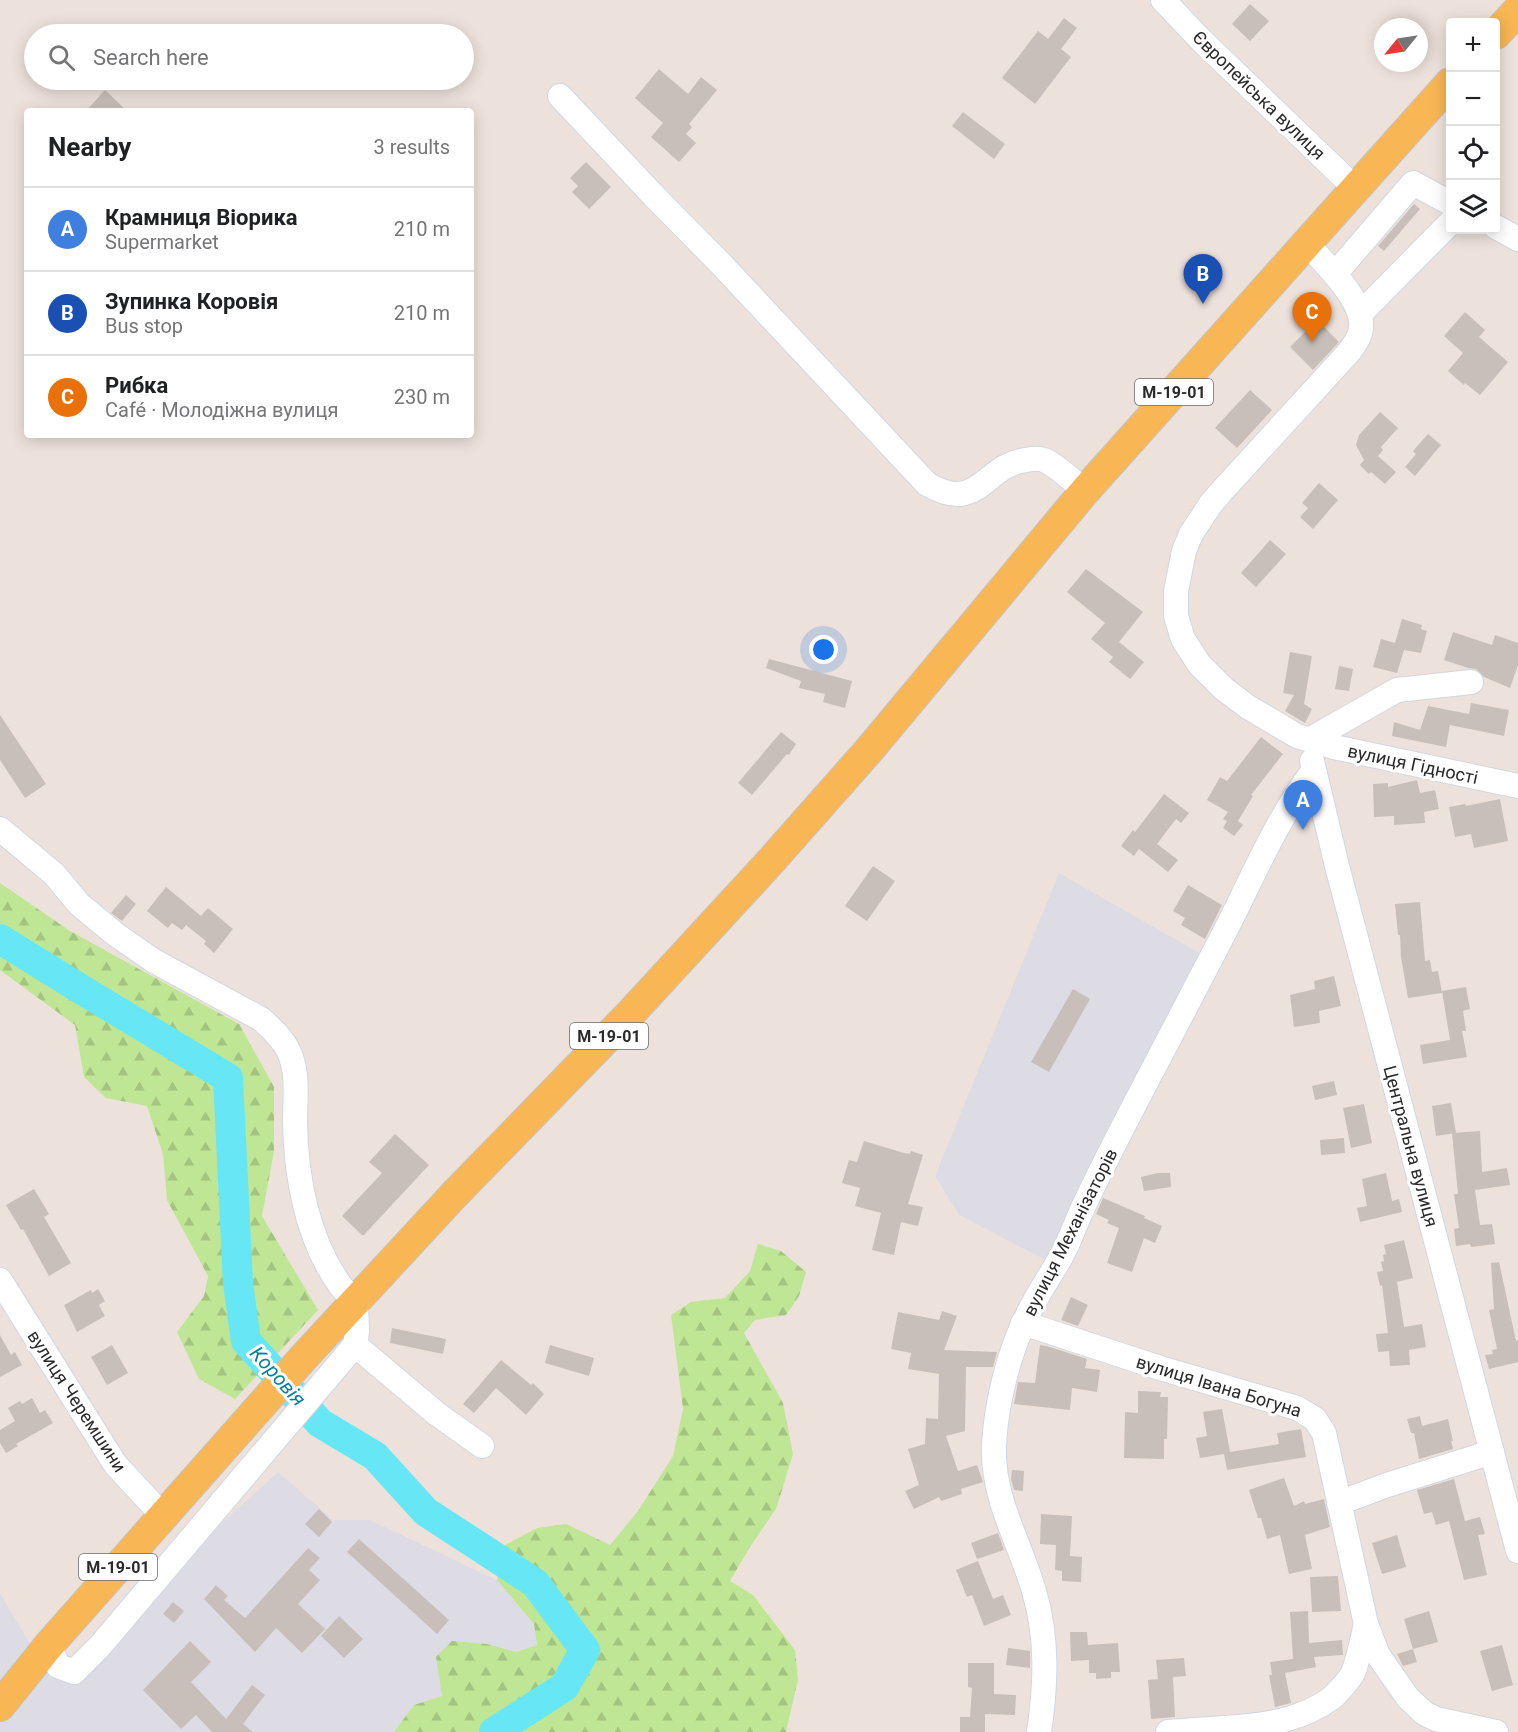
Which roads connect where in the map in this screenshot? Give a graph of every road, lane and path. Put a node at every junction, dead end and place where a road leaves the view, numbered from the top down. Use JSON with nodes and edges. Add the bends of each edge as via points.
{"nodes":[{"id":1,"x":1163,"y":0,"type":"edge"},
{"id":2,"x":1518,"y":10,"type":"edge"},
{"id":3,"x":1500,"y":30,"type":"edge"},
{"id":4,"x":1446,"y":88,"type":"edge"},
{"id":5,"x":560,"y":96,"type":"dead end"},
{"id":6,"x":1356,"y":189,"type":"junction"},
{"id":7,"x":1446,"y":200,"type":"edge"},
{"id":8,"x":1446,"y":226,"type":"edge"},
{"id":9,"x":1500,"y":229,"type":"edge"},
{"id":10,"x":1518,"y":239,"type":"edge"},
{"id":11,"x":1307,"y":244,"type":"junction"},
{"id":12,"x":1335,"y":274,"type":"junction"},
{"id":13,"x":1360,"y":314,"type":"junction"},
{"id":14,"x":1085,"y":490,"type":"junction"},
{"id":15,"x":1471,"y":682,"type":"dead end"},
{"id":16,"x":1309,"y":741,"type":"junction"},
{"id":17,"x":1314,"y":770,"type":"junction"},
{"id":18,"x":1518,"y":786,"type":"edge"},
{"id":19,"x":0,"y":829,"type":"edge"},
{"id":20,"x":0,"y":1280,"type":"edge"},
{"id":21,"x":356,"y":1301,"type":"junction"},
{"id":22,"x":1023,"y":1323,"type":"junction"},
{"id":23,"x":355,"y":1345,"type":"junction"},
{"id":24,"x":482,"y":1446,"type":"dead end"},
{"id":25,"x":1492,"y":1452,"type":"junction"},
{"id":26,"x":1339,"y":1503,"type":"junction"},
{"id":27,"x":163,"y":1516,"type":"junction"},
{"id":28,"x":1518,"y":1551,"type":"edge"},
{"id":29,"x":1366,"y":1624,"type":"junction"},
{"id":30,"x":49,"y":1645,"type":"junction"},
{"id":31,"x":1045,"y":1691,"type":"junction"},
{"id":32,"x":0,"y":1706,"type":"edge"},
{"id":33,"x":1039,"y":1732,"type":"edge"},
{"id":34,"x":1055,"y":1732,"type":"edge"},
{"id":35,"x":1168,"y":1732,"type":"edge"},
{"id":36,"x":1496,"y":1732,"type":"edge"}],
"edges":[{"from":1,"to":6,"type":"street","name":"Європейська вулиця"},
{"from":2,"to":3,"type":"main road"},
{"from":4,"to":6,"type":"main road","number":"М-19-01"},
{"from":5,"to":14,"type":"street","via":[[927,484],[957,495],[969,493],[1004,468],[1030,459],[1044,460]]},
{"from":6,"to":11,"type":"main road","number":"М-19-01"},
{"from":7,"to":12,"type":"street","via":[[1413,183]]},
{"from":8,"to":13,"type":"street"},
{"from":9,"to":10,"type":"street"},
{"from":11,"to":12,"type":"street"},
{"from":11,"to":14,"type":"main road","number":"М-19-01"},
{"from":12,"to":13,"type":"street"},
{"from":13,"to":16,"type":"street","name":"вулиця Гідності","via":[[1359,335],[1349,352],[1200,519],[1184,550],[1176,591],[1179,627],[1199,664],[1248,707]]},
{"from":14,"to":21,"type":"main road","number":"М-19-01","via":[[870,749],[771,861]]},
{"from":15,"to":16,"type":"street","via":[[1397,690]]},
{"from":16,"to":17,"type":"street","name":"Центральна вулиця"},
{"from":16,"to":18,"type":"street","name":"вулиця Гідності"},
{"from":17,"to":22,"type":"street","name":"вулиця Механізаторів","via":[[1277,826],[1087,1198],[1062,1255]]},
{"from":17,"to":25,"type":"street","name":"Центральна вулиця"},
{"from":19,"to":21,"type":"street","via":[[54,874],[79,904],[115,934],[154,961],[261,1019],[288,1049],[294,1068],[295,1144],[312,1232],[340,1286]]},
{"from":20,"to":27,"type":"street","name":"вулиця Черемшини","via":[[115,1464]]},
{"from":21,"to":23,"type":"street"},
{"from":21,"to":27,"type":"main road","number":"М-19-01"},
{"from":22,"to":26,"type":"street","name":"вулиця Івана Богуна","via":[[1304,1411],[1316,1419],[1324,1433]]},
{"from":22,"to":31,"type":"street","name":"вулиця Механізаторів","via":[[1002,1394],[995,1472],[1038,1606]]},
{"from":23,"to":24,"type":"street"},
{"from":23,"to":30,"type":"street","via":[[74,1672],[57,1666]]},
{"from":25,"to":26,"type":"street"},
{"from":25,"to":28,"type":"street","name":"Центральна вулиця"},
{"from":26,"to":29,"type":"street","name":"вулиця Івана Богуна"},
{"from":27,"to":30,"type":"main road","number":"М-19-01"},
{"from":29,"to":35,"type":"street","name":"вулиця Івана Богуна","via":[[1349,1679],[1329,1702],[1303,1720],[1263,1731]]},
{"from":29,"to":36,"type":"street","name":"вулиця Івана Богуна","via":[[1378,1655],[1416,1708],[1436,1719]]},
{"from":30,"to":32,"type":"main road","number":"М-19-01"},
{"from":31,"to":33,"type":"street","name":"вулиця Механізаторів"},
{"from":31,"to":34,"type":"street"}]}
